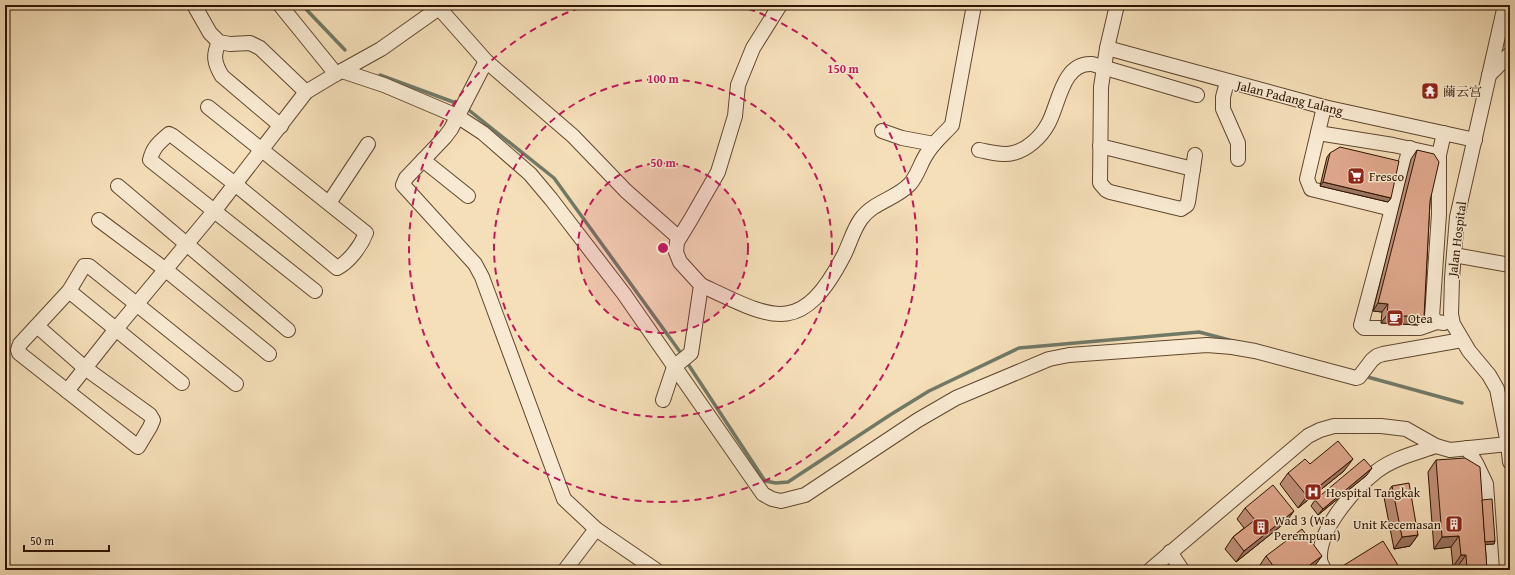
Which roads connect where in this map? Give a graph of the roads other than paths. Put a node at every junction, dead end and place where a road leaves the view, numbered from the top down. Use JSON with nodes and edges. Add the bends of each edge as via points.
{"nodes":[{"id":1,"x":194,"y":5,"type":"edge"},
{"id":2,"x":280,"y":5,"type":"edge"},
{"id":3,"x":780,"y":5,"type":"edge"},
{"id":4,"x":974,"y":5,"type":"edge"},
{"id":5,"x":1505,"y":5,"type":"edge"},
{"id":6,"x":439,"y":6,"type":"edge"},
{"id":7,"x":1113,"y":7,"type":"edge"},
{"id":8,"x":219,"y":42,"type":"junction"},
{"id":9,"x":1107,"y":48,"type":"junction"},
{"id":10,"x":1510,"y":54,"type":"edge"},
{"id":11,"x":486,"y":61,"type":"junction"},
{"id":12,"x":1104,"y":68,"type":"junction"},
{"id":13,"x":339,"y":72,"type":"junction"},
{"id":14,"x":1489,"y":75,"type":"junction"},
{"id":15,"x":1227,"y":82,"type":"junction"},
{"id":16,"x":306,"y":92,"type":"junction"},
{"id":17,"x":1196,"y":95,"type":"dead end"},
{"id":18,"x":208,"y":107,"type":"dead end"},
{"id":19,"x":1324,"y":107,"type":"junction"},
{"id":20,"x":457,"y":116,"type":"junction"},
{"id":21,"x":281,"y":126,"type":"junction"},
{"id":22,"x":882,"y":131,"type":"dead end"},
{"id":23,"x":1318,"y":133,"type":"junction"},
{"id":24,"x":1444,"y":133,"type":"junction"},
{"id":25,"x":1475,"y":140,"type":"junction"},
{"id":26,"x":368,"y":144,"type":"dead end"},
{"id":27,"x":934,"y":144,"type":"junction"},
{"id":28,"x":1100,"y":146,"type":"junction"},
{"id":29,"x":1410,"y":148,"type":"junction"},
{"id":30,"x":262,"y":150,"type":"junction"},
{"id":31,"x":979,"y":150,"type":"dead end"},
{"id":32,"x":1439,"y":155,"type":"junction"},
{"id":33,"x":1238,"y":159,"type":"dead end"},
{"id":34,"x":423,"y":160,"type":"junction"},
{"id":35,"x":235,"y":184,"type":"junction"},
{"id":36,"x":118,"y":186,"type":"dead end"},
{"id":37,"x":468,"y":196,"type":"dead end"},
{"id":38,"x":329,"y":203,"type":"junction"},
{"id":39,"x":1392,"y":209,"type":"junction"},
{"id":40,"x":215,"y":210,"type":"junction"},
{"id":41,"x":99,"y":220,"type":"dead end"},
{"id":42,"x":679,"y":238,"type":"junction"},
{"id":43,"x":187,"y":244,"type":"junction"},
{"id":44,"x":1454,"y":255,"type":"junction"},
{"id":45,"x":1510,"y":265,"type":"edge"},
{"id":46,"x":166,"y":270,"type":"junction"},
{"id":47,"x":701,"y":285,"type":"junction"},
{"id":48,"x":69,"y":291,"type":"junction"},
{"id":49,"x":315,"y":291,"type":"dead end"},
{"id":50,"x":137,"y":305,"type":"junction"},
{"id":51,"x":1437,"y":322,"type":"junction"},
{"id":52,"x":1453,"y":324,"type":"junction"},
{"id":53,"x":37,"y":326,"type":"junction"},
{"id":54,"x":116,"y":329,"type":"junction"},
{"id":55,"x":288,"y":330,"type":"dead end"},
{"id":56,"x":1462,"y":340,"type":"junction"},
{"id":57,"x":269,"y":354,"type":"dead end"},
{"id":58,"x":680,"y":363,"type":"junction"},
{"id":59,"x":85,"y":368,"type":"junction"},
{"id":60,"x":182,"y":383,"type":"dead end"},
{"id":61,"x":236,"y":384,"type":"dead end"},
{"id":62,"x":67,"y":391,"type":"junction"},
{"id":63,"x":663,"y":400,"type":"dead end"},
{"id":64,"x":1508,"y":444,"type":"junction"},
{"id":65,"x":1436,"y":446,"type":"junction"},
{"id":66,"x":1467,"y":448,"type":"junction"},
{"id":67,"x":1510,"y":462,"type":"edge"},
{"id":68,"x":596,"y":529,"type":"junction"},
{"id":69,"x":1170,"y":552,"type":"junction"},
{"id":70,"x":565,"y":570,"type":"edge"},
{"id":71,"x":656,"y":570,"type":"edge"},
{"id":72,"x":1150,"y":570,"type":"edge"},
{"id":73,"x":1182,"y":570,"type":"edge"},
{"id":74,"x":1324,"y":570,"type":"edge"},
{"id":75,"x":1492,"y":570,"type":"edge"}],
"edges":[{"from":1,"to":8,"type":"street","via":[[210,33]]},
{"from":2,"to":13,"type":"street"},
{"from":3,"to":42,"type":"street","via":[[753,48],[738,85],[735,116],[718,172]]},
{"from":4,"to":27,"type":"street","via":[[952,125]]},
{"from":5,"to":14,"type":"street","name":"Jalan Hospital"},
{"from":6,"to":11,"type":"street"},
{"from":6,"to":13,"type":"street","via":[[381,49]]},
{"from":7,"to":9,"type":"street"},
{"from":8,"to":16,"type":"street","via":[[250,43],[260,48]]},
{"from":8,"to":21,"type":"street","via":[[216,64],[222,76]]},
{"from":9,"to":12,"type":"street"},
{"from":9,"to":15,"type":"street","name":"Jalan Padang Lalang"},
{"from":10,"to":14,"type":"street"},
{"from":11,"to":20,"type":"street"},
{"from":11,"to":42,"type":"street","via":[[553,118],[598,160],[626,191]]},
{"from":12,"to":17,"type":"street"},
{"from":12,"to":28,"type":"street","via":[[1101,87]]},
{"from":12,"to":31,"type":"street","via":[[1086,63],[1070,73],[1048,125],[1024,150],[1006,154]]},
{"from":13,"to":16,"type":"street"},
{"from":13,"to":20,"type":"street","via":[[384,86]]},
{"from":14,"to":25,"type":"street","name":"Jalan Hospital"},
{"from":15,"to":19,"type":"street","name":"Jalan Padang Lalang"},
{"from":15,"to":33,"type":"street","via":[[1222,103],[1239,145]]},
{"from":16,"to":21,"type":"street"},
{"from":18,"to":30,"type":"street"},
{"from":19,"to":23,"type":"street"},
{"from":19,"to":24,"type":"street","name":"Jalan Padang Lalang"},
{"from":20,"to":34,"type":"street","via":[[445,137]]},
{"from":20,"to":58,"type":"street","via":[[483,133],[530,174]]},
{"from":21,"to":30,"type":"street"},
{"from":22,"to":27,"type":"street"},
{"from":23,"to":29,"type":"street"},
{"from":23,"to":39,"type":"street","via":[[1307,179],[1311,189]]},
{"from":24,"to":25,"type":"street","name":"Jalan Padang Lalang"},
{"from":24,"to":32,"type":"street"},
{"from":25,"to":44,"type":"street","name":"Jalan Hospital","via":[[1457,217]]},
{"from":26,"to":38,"type":"street"},
{"from":27,"to":47,"type":"street","via":[[926,153],[911,183],[870,209],[861,219],[844,255],[820,294],[797,312],[784,315],[756,310]]},
{"from":28,"to":28,"type":"street","via":[[1099,179],[1106,190],[1178,209],[1187,205],[1194,162]]},
{"from":29,"to":32,"type":"street"},
{"from":29,"to":39,"type":"street"},
{"from":30,"to":35,"type":"street"},
{"from":30,"to":38,"type":"street"},
{"from":32,"to":51,"type":"street","via":[[1439,214],[1432,318]]},
{"from":34,"to":37,"type":"street"},
{"from":34,"to":68,"type":"street","via":[[404,181],[404,188],[475,264],[486,286],[564,499]]},
{"from":35,"to":38,"type":"street","via":[[337,268],[359,247],[366,233]]},
{"from":35,"to":40,"type":"street"},
{"from":35,"to":40,"type":"street","via":[[169,134],[152,151],[150,160]]},
{"from":36,"to":43,"type":"street"},
{"from":39,"to":51,"type":"street","via":[[1361,325],[1364,328],[1420,328]]},
{"from":40,"to":43,"type":"street"},
{"from":40,"to":49,"type":"street"},
{"from":41,"to":46,"type":"street"},
{"from":42,"to":47,"type":"street","via":[[676,252],[680,262]]},
{"from":43,"to":46,"type":"street"},
{"from":43,"to":55,"type":"street"},
{"from":44,"to":45,"type":"street"},
{"from":44,"to":52,"type":"street","name":"Jalan Hospital","via":[[1451,314]]},
{"from":46,"to":50,"type":"street"},
{"from":46,"to":57,"type":"street"},
{"from":47,"to":58,"type":"street","via":[[691,353]]},
{"from":48,"to":50,"type":"street","via":[[84,266],[89,266]]},
{"from":48,"to":53,"type":"street"},
{"from":48,"to":54,"type":"street"},
{"from":50,"to":54,"type":"street"},
{"from":50,"to":61,"type":"street"},
{"from":51,"to":52,"type":"street"},
{"from":52,"to":56,"type":"street","name":"Jalan Hospital"},
{"from":53,"to":59,"type":"street"},
{"from":53,"to":62,"type":"street","via":[[20,344],[18,353]]},
{"from":54,"to":59,"type":"street"},
{"from":54,"to":60,"type":"street"},
{"from":56,"to":58,"type":"street","via":[[1377,356],[1362,372],[1352,378],[1255,351],[1207,345],[1058,356],[956,398],[918,420],[805,495],[781,501],[763,494]]},
{"from":56,"to":64,"type":"street","name":"Jalan Hospital","via":[[1497,389]]},
{"from":58,"to":63,"type":"street"},
{"from":59,"to":62,"type":"street"},
{"from":59,"to":62,"type":"street","via":[[150,415],[153,420],[138,447]]},
{"from":64,"to":66,"type":"street"},
{"from":64,"to":67,"type":"street","name":"Jalan Hospital"},
{"from":65,"to":66,"type":"street","via":[[1450,450]]},
{"from":65,"to":69,"type":"street","via":[[1406,429],[1394,427],[1334,426],[1320,430],[1308,436]]},
{"from":65,"to":74,"type":"street","via":[[1400,458],[1377,471],[1347,499],[1325,532],[1321,543],[1320,561]]},
{"from":66,"to":75,"type":"street","via":[[1486,484]]},
{"from":68,"to":70,"type":"street"},
{"from":68,"to":71,"type":"street"},
{"from":69,"to":72,"type":"street"},
{"from":69,"to":73,"type":"street"}]}
